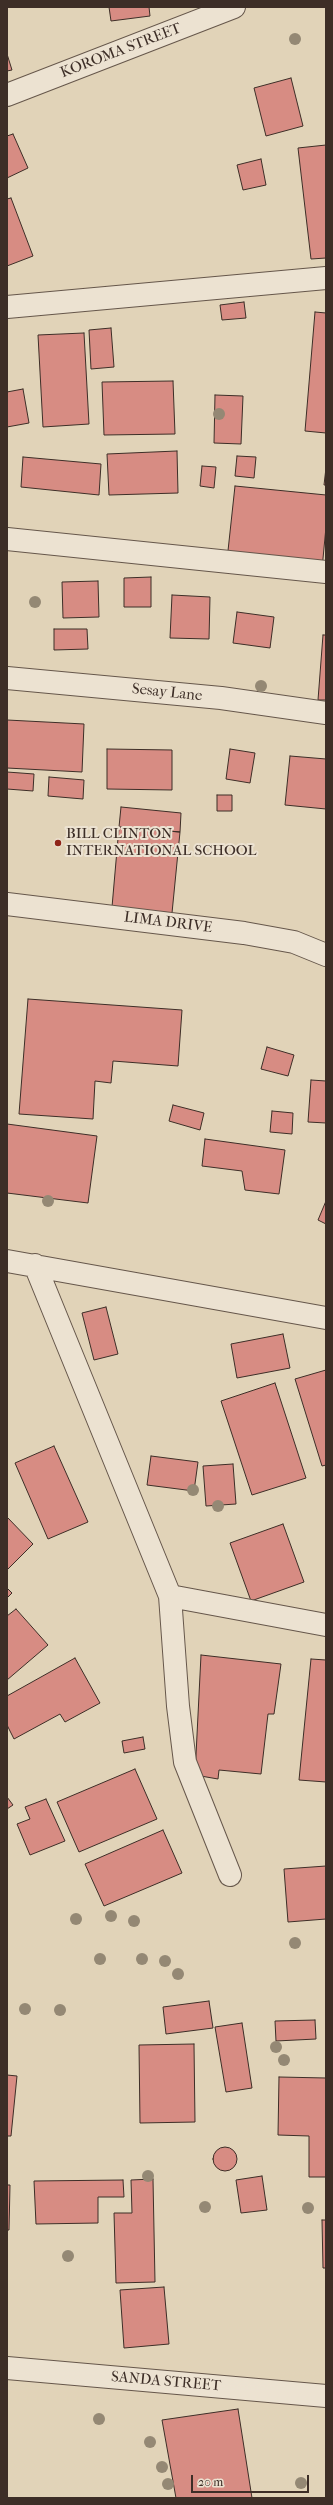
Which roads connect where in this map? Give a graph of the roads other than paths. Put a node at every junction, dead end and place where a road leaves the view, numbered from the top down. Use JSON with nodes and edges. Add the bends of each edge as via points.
{"nodes":[{"id":1,"x":234,"y":7,"type":"edge"},
{"id":2,"x":7,"y":95,"type":"edge"},
{"id":3,"x":326,"y":278,"type":"edge"},
{"id":4,"x":7,"y":307,"type":"edge"},
{"id":5,"x":7,"y":539,"type":"edge"},
{"id":6,"x":326,"y":572,"type":"edge"},
{"id":7,"x":7,"y":678,"type":"edge"},
{"id":8,"x":326,"y":713,"type":"edge"},
{"id":9,"x":7,"y":904,"type":"edge"},
{"id":10,"x":326,"y":955,"type":"edge"},
{"id":11,"x":7,"y":1261,"type":"edge"},
{"id":12,"x":35,"y":1265,"type":"junction"},
{"id":13,"x":326,"y":1318,"type":"edge"},
{"id":14,"x":170,"y":1596,"type":"junction"},
{"id":15,"x":326,"y":1625,"type":"edge"},
{"id":16,"x":230,"y":1875,"type":"dead end"},
{"id":17,"x":7,"y":2368,"type":"edge"},
{"id":18,"x":326,"y":2396,"type":"edge"}],
"edges":[{"from":1,"to":2,"type":"street","name":"KOROMA STREET"},
{"from":3,"to":4,"type":"street"},
{"from":5,"to":6,"type":"street"},
{"from":7,"to":8,"type":"street","name":"Sesay Lane","via":[[221,698]]},
{"from":9,"to":10,"type":"street","name":"LIMA DRIVE","via":[[244,932],[294,942]]},
{"from":11,"to":12,"type":"street"},
{"from":12,"to":13,"type":"street"},
{"from":12,"to":14,"type":"street"},
{"from":14,"to":15,"type":"street"},
{"from":14,"to":16,"type":"street","via":[[185,1762]]},
{"from":17,"to":18,"type":"street","name":"SANDA STREET"}]}
